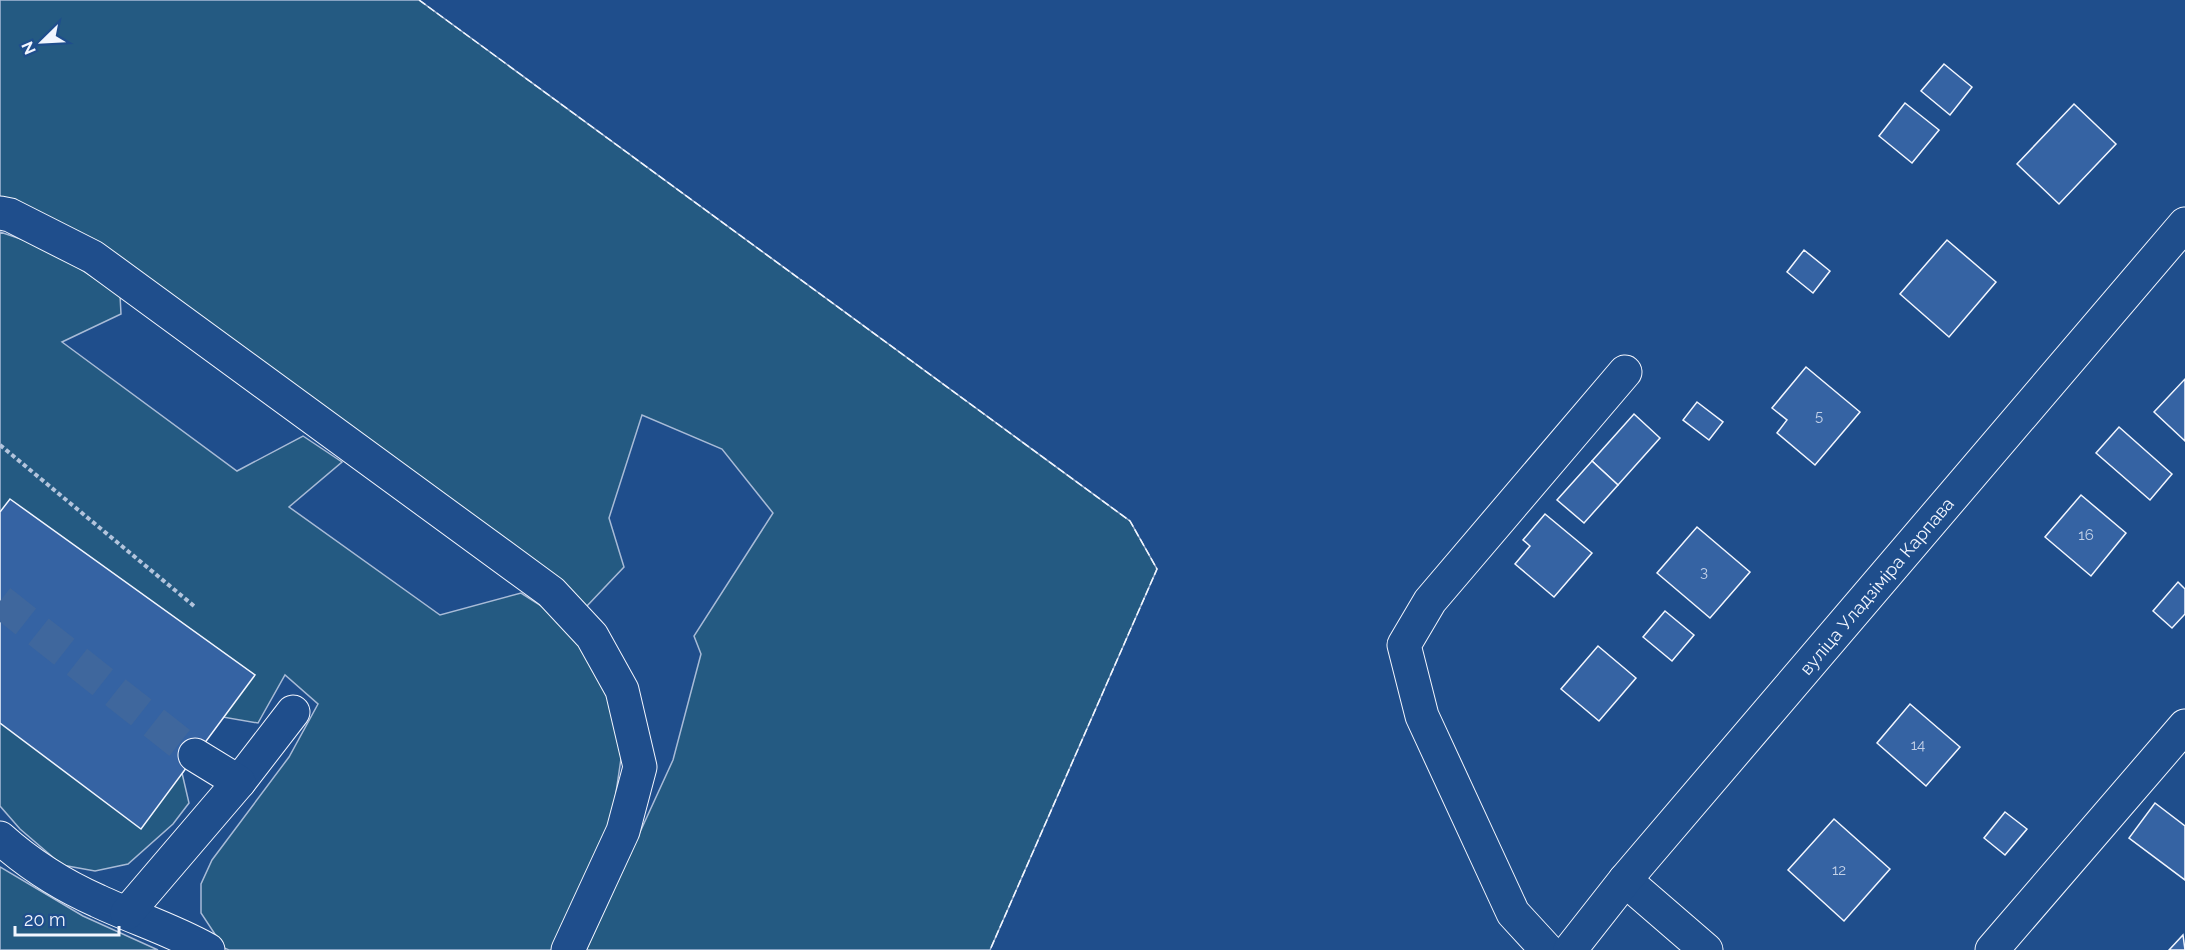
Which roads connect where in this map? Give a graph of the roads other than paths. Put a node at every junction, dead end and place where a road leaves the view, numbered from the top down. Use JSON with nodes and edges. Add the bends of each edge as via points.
{"nodes":[{"id":1,"x":0,"y":213,"type":"edge"},
{"id":2,"x":2185,"y":224,"type":"edge"},
{"id":3,"x":1625,"y":372,"type":"dead end"},
{"id":4,"x":293,"y":712,"type":"dead end"},
{"id":5,"x":2185,"y":726,"type":"edge"},
{"id":6,"x":195,"y":755,"type":"tunnel mouth"},
{"id":7,"x":239,"y":782,"type":"junction"},
{"id":8,"x":0,"y":838,"type":"edge"},
{"id":9,"x":1625,"y":880,"type":"junction"},
{"id":10,"x":127,"y":914,"type":"junction"},
{"id":11,"x":208,"y":950,"type":"edge"},
{"id":12,"x":568,"y":950,"type":"edge"},
{"id":13,"x":1547,"y":950,"type":"edge"},
{"id":14,"x":1570,"y":950,"type":"edge"},
{"id":15,"x":1706,"y":950,"type":"edge"},
{"id":16,"x":1992,"y":950,"type":"edge"}],
"edges":[{"from":1,"to":12,"type":"street","via":[[93,257],[551,592],[592,636],[622,690],[640,767],[624,831]]},
{"from":2,"to":9,"type":"street","name":"вуліца Уладзіміра Карпава"},
{"from":3,"to":13,"type":"street","via":[[1430,601],[1404,645],[1422,716],[1513,913]]},
{"from":4,"to":7,"type":"street"},
{"from":5,"to":16,"type":"street"},
{"from":6,"to":7,"type":"street"},
{"from":7,"to":10,"type":"street"},
{"from":8,"to":10,"type":"street","via":[[28,863]]},
{"from":9,"to":14,"type":"street","name":"вуліца Уладзіміра Карпава"},
{"from":9,"to":15,"type":"street"},
{"from":10,"to":11,"type":"street"}]}
